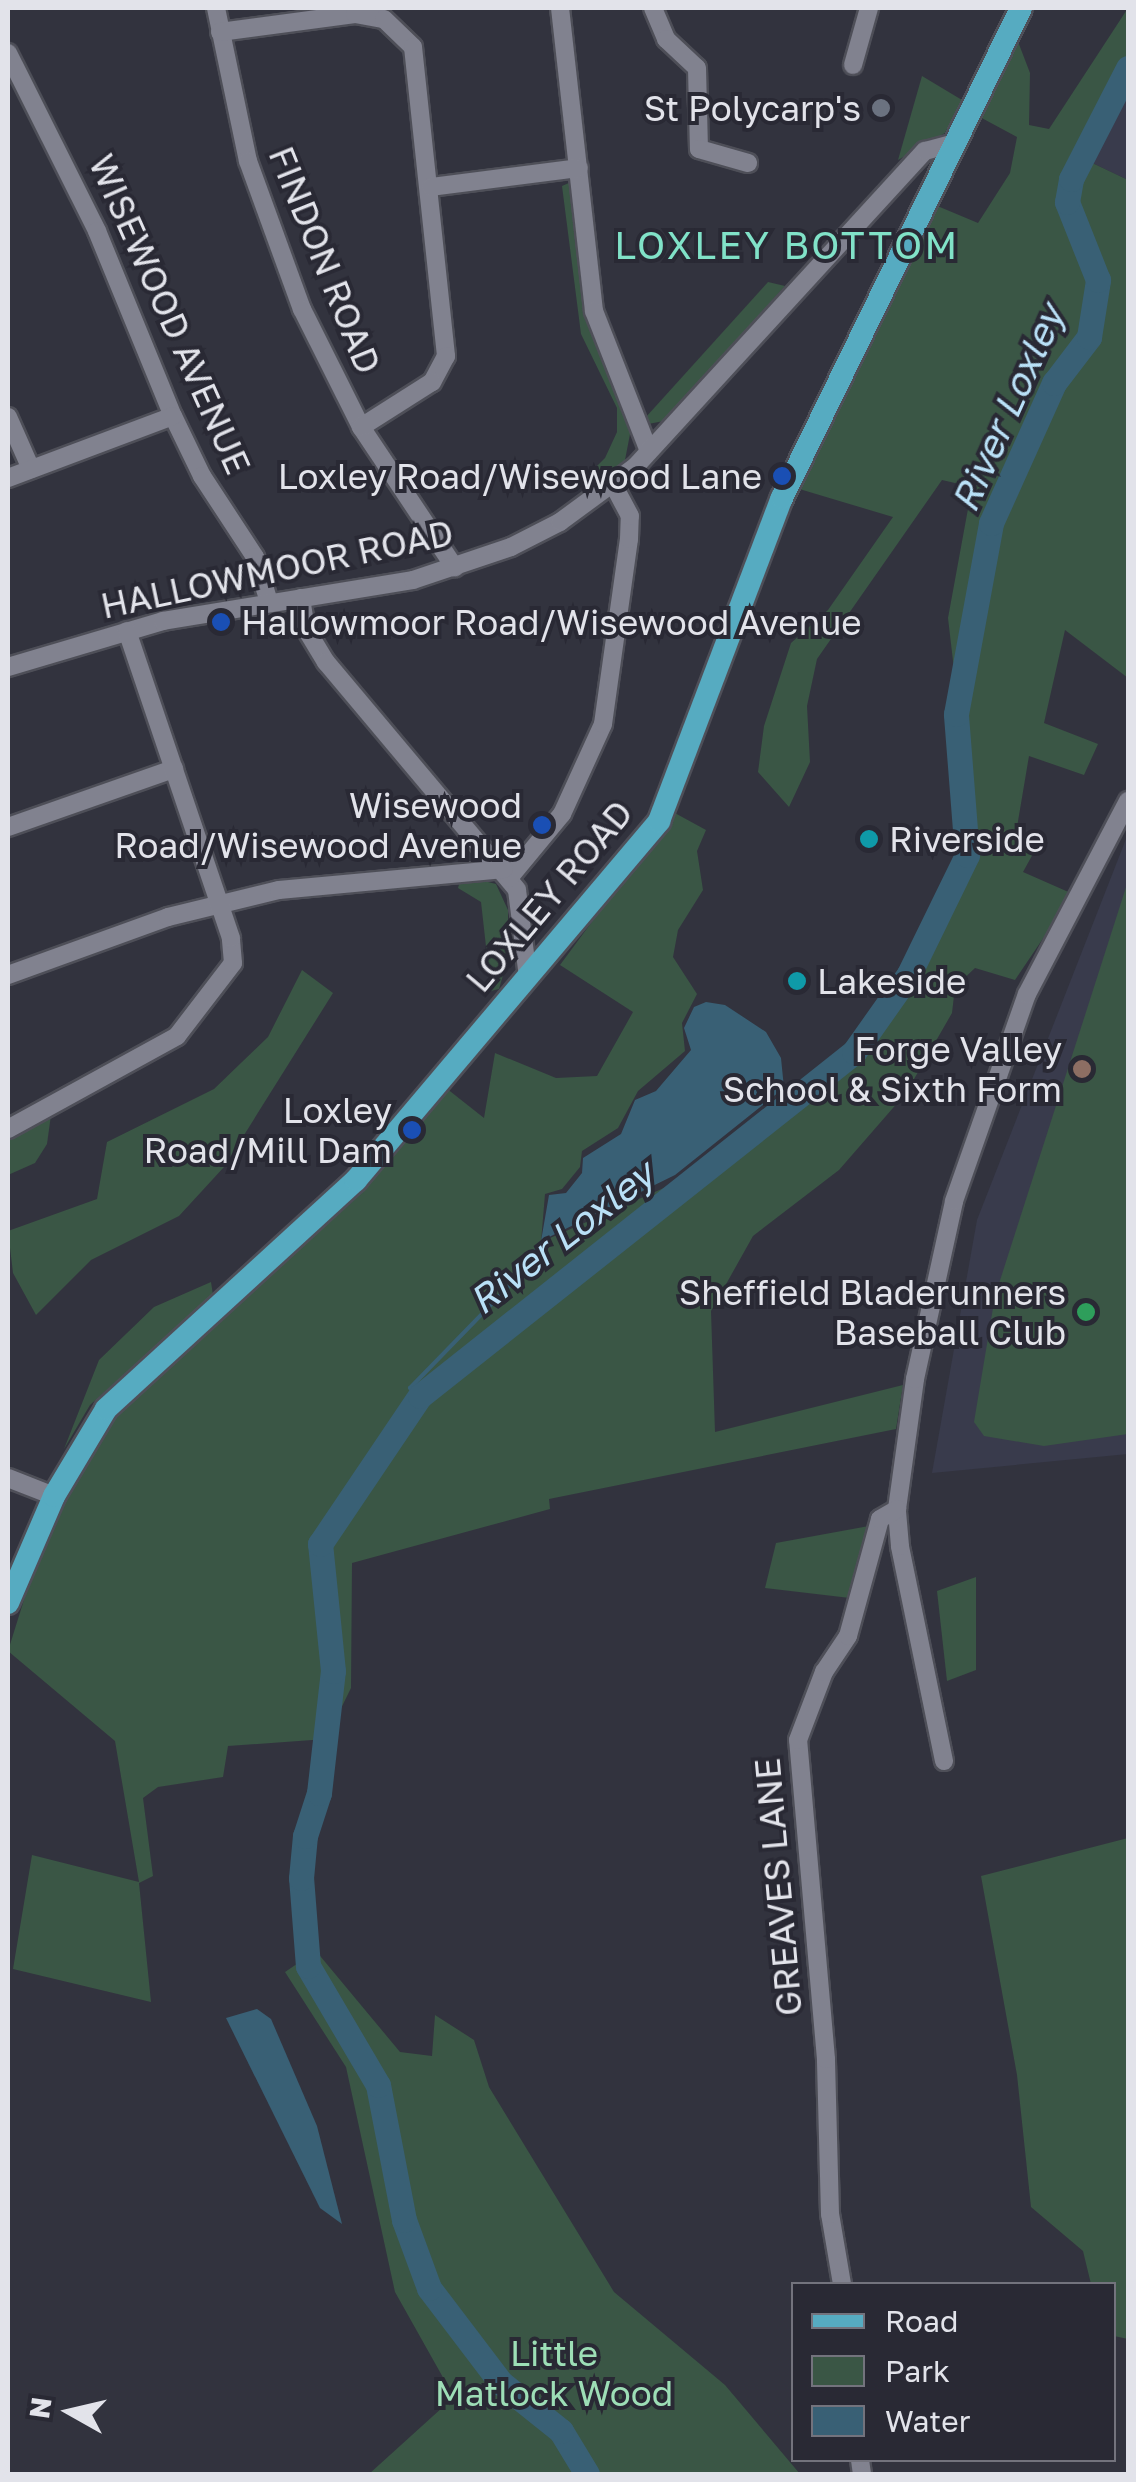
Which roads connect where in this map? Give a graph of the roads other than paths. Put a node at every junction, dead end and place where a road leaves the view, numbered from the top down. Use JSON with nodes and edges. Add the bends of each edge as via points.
{"nodes":[{"id":1,"x":216,"y":8,"type":"edge"},
{"id":2,"x":560,"y":8,"type":"edge"},
{"id":3,"x":653,"y":8,"type":"edge"},
{"id":4,"x":870,"y":8,"type":"edge"},
{"id":5,"x":1021,"y":8,"type":"edge"},
{"id":6,"x":220,"y":32,"type":"junction"},
{"id":7,"x":8,"y":53,"type":"edge"},
{"id":8,"x":852,"y":65,"type":"dead end"},
{"id":9,"x":955,"y":143,"type":"junction"},
{"id":10,"x":748,"y":164,"type":"dead end"},
{"id":11,"x":579,"y":168,"type":"junction"},
{"id":12,"x":431,"y":187,"type":"junction"},
{"id":13,"x":173,"y":416,"type":"junction"},
{"id":14,"x":8,"y":417,"type":"edge"},
{"id":15,"x":361,"y":426,"type":"junction"},
{"id":16,"x":650,"y":451,"type":"junction"},
{"id":17,"x":31,"y":469,"type":"junction"},
{"id":18,"x":8,"y":478,"type":"edge"},
{"id":19,"x":614,"y":486,"type":"junction"},
{"id":20,"x":455,"y":568,"type":"junction"},
{"id":21,"x":301,"y":598,"type":"junction"},
{"id":22,"x":269,"y":602,"type":"junction"},
{"id":23,"x":127,"y":631,"type":"junction"},
{"id":24,"x":8,"y":668,"type":"edge"},
{"id":25,"x":174,"y":769,"type":"junction"},
{"id":26,"x":1128,"y":801,"type":"edge"},
{"id":27,"x":8,"y":828,"type":"edge"},
{"id":28,"x":506,"y":874,"type":"junction"},
{"id":29,"x":218,"y":904,"type":"junction"},
{"id":30,"x":8,"y":975,"type":"edge"},
{"id":31,"x":528,"y":977,"type":"junction"},
{"id":32,"x":8,"y":1129,"type":"edge"},
{"id":33,"x":8,"y":1478,"type":"edge"},
{"id":34,"x":54,"y":1496,"type":"junction"},
{"id":35,"x":897,"y":1509,"type":"junction"},
{"id":36,"x":8,"y":1603,"type":"edge"},
{"id":37,"x":944,"y":1761,"type":"dead end"},
{"id":38,"x":842,"y":2282,"type":"edge"}],
"edges":[{"from":1,"to":6,"type":"street","name":"FINDON ROAD"},
{"from":2,"to":11,"type":"street"},
{"from":3,"to":10,"type":"street","via":[[666,39],[696,68],[699,149]]},
{"from":4,"to":8,"type":"street"},
{"from":5,"to":9,"type":"main road","name":"LOXLEY ROAD"},
{"from":6,"to":12,"type":"street","via":[[355,14],[396,26],[416,60]]},
{"from":6,"to":15,"type":"street","name":"FINDON ROAD","via":[[248,160],[273,235]]},
{"from":7,"to":13,"type":"street","name":"WISEWOOD AVENUE","via":[[97,231]]},
{"from":9,"to":16,"type":"street","name":"HALLOWMOOR ROAD","via":[[926,152]]},
{"from":9,"to":31,"type":"main road","name":"LOXLEY ROAD","via":[[767,533],[669,802],[642,846]]},
{"from":11,"to":12,"type":"street"},
{"from":11,"to":16,"type":"street","via":[[594,311]]},
{"from":12,"to":15,"type":"street","via":[[446,356],[432,382]]},
{"from":13,"to":17,"type":"street"},
{"from":13,"to":22,"type":"street","name":"WISEWOOD AVENUE","via":[[202,476],[255,557]]},
{"from":14,"to":17,"type":"street"},
{"from":15,"to":20,"type":"street","name":"FINDON ROAD"},
{"from":16,"to":19,"type":"street","name":"HALLOWMOOR ROAD"},
{"from":17,"to":18,"type":"street"},
{"from":19,"to":20,"type":"street","name":"HALLOWMOOR ROAD","via":[[511,548]]},
{"from":19,"to":28,"type":"street","via":[[630,516],[629,539],[603,724],[562,814]]},
{"from":20,"to":21,"type":"street","name":"HALLOWMOOR ROAD"},
{"from":21,"to":22,"type":"street","name":"HALLOWMOOR ROAD"},
{"from":21,"to":28,"type":"street","via":[[306,629],[326,662]]},
{"from":22,"to":23,"type":"street","name":"HALLOWMOOR ROAD"},
{"from":23,"to":24,"type":"street","name":"HALLOWMOOR ROAD"},
{"from":23,"to":25,"type":"street"},
{"from":25,"to":27,"type":"street"},
{"from":25,"to":29,"type":"street"},
{"from":26,"to":35,"type":"street","via":[[1027,994],[954,1201],[915,1379]]},
{"from":28,"to":29,"type":"street","via":[[326,882]]},
{"from":28,"to":31,"type":"street","via":[[518,890]]},
{"from":29,"to":30,"type":"street"},
{"from":29,"to":32,"type":"street","via":[[233,963],[183,1030]]},
{"from":31,"to":34,"type":"main road","name":"LOXLEY ROAD","via":[[356,1180],[106,1408]]},
{"from":33,"to":34,"type":"street"},
{"from":34,"to":36,"type":"main road","name":"LOXLEY ROAD"},
{"from":35,"to":37,"type":"street"},
{"from":35,"to":38,"type":"street","name":"GREAVES LANE","via":[[880,1519],[848,1636],[824,1672],[798,1740],[826,2059],[830,2214]]}]}
